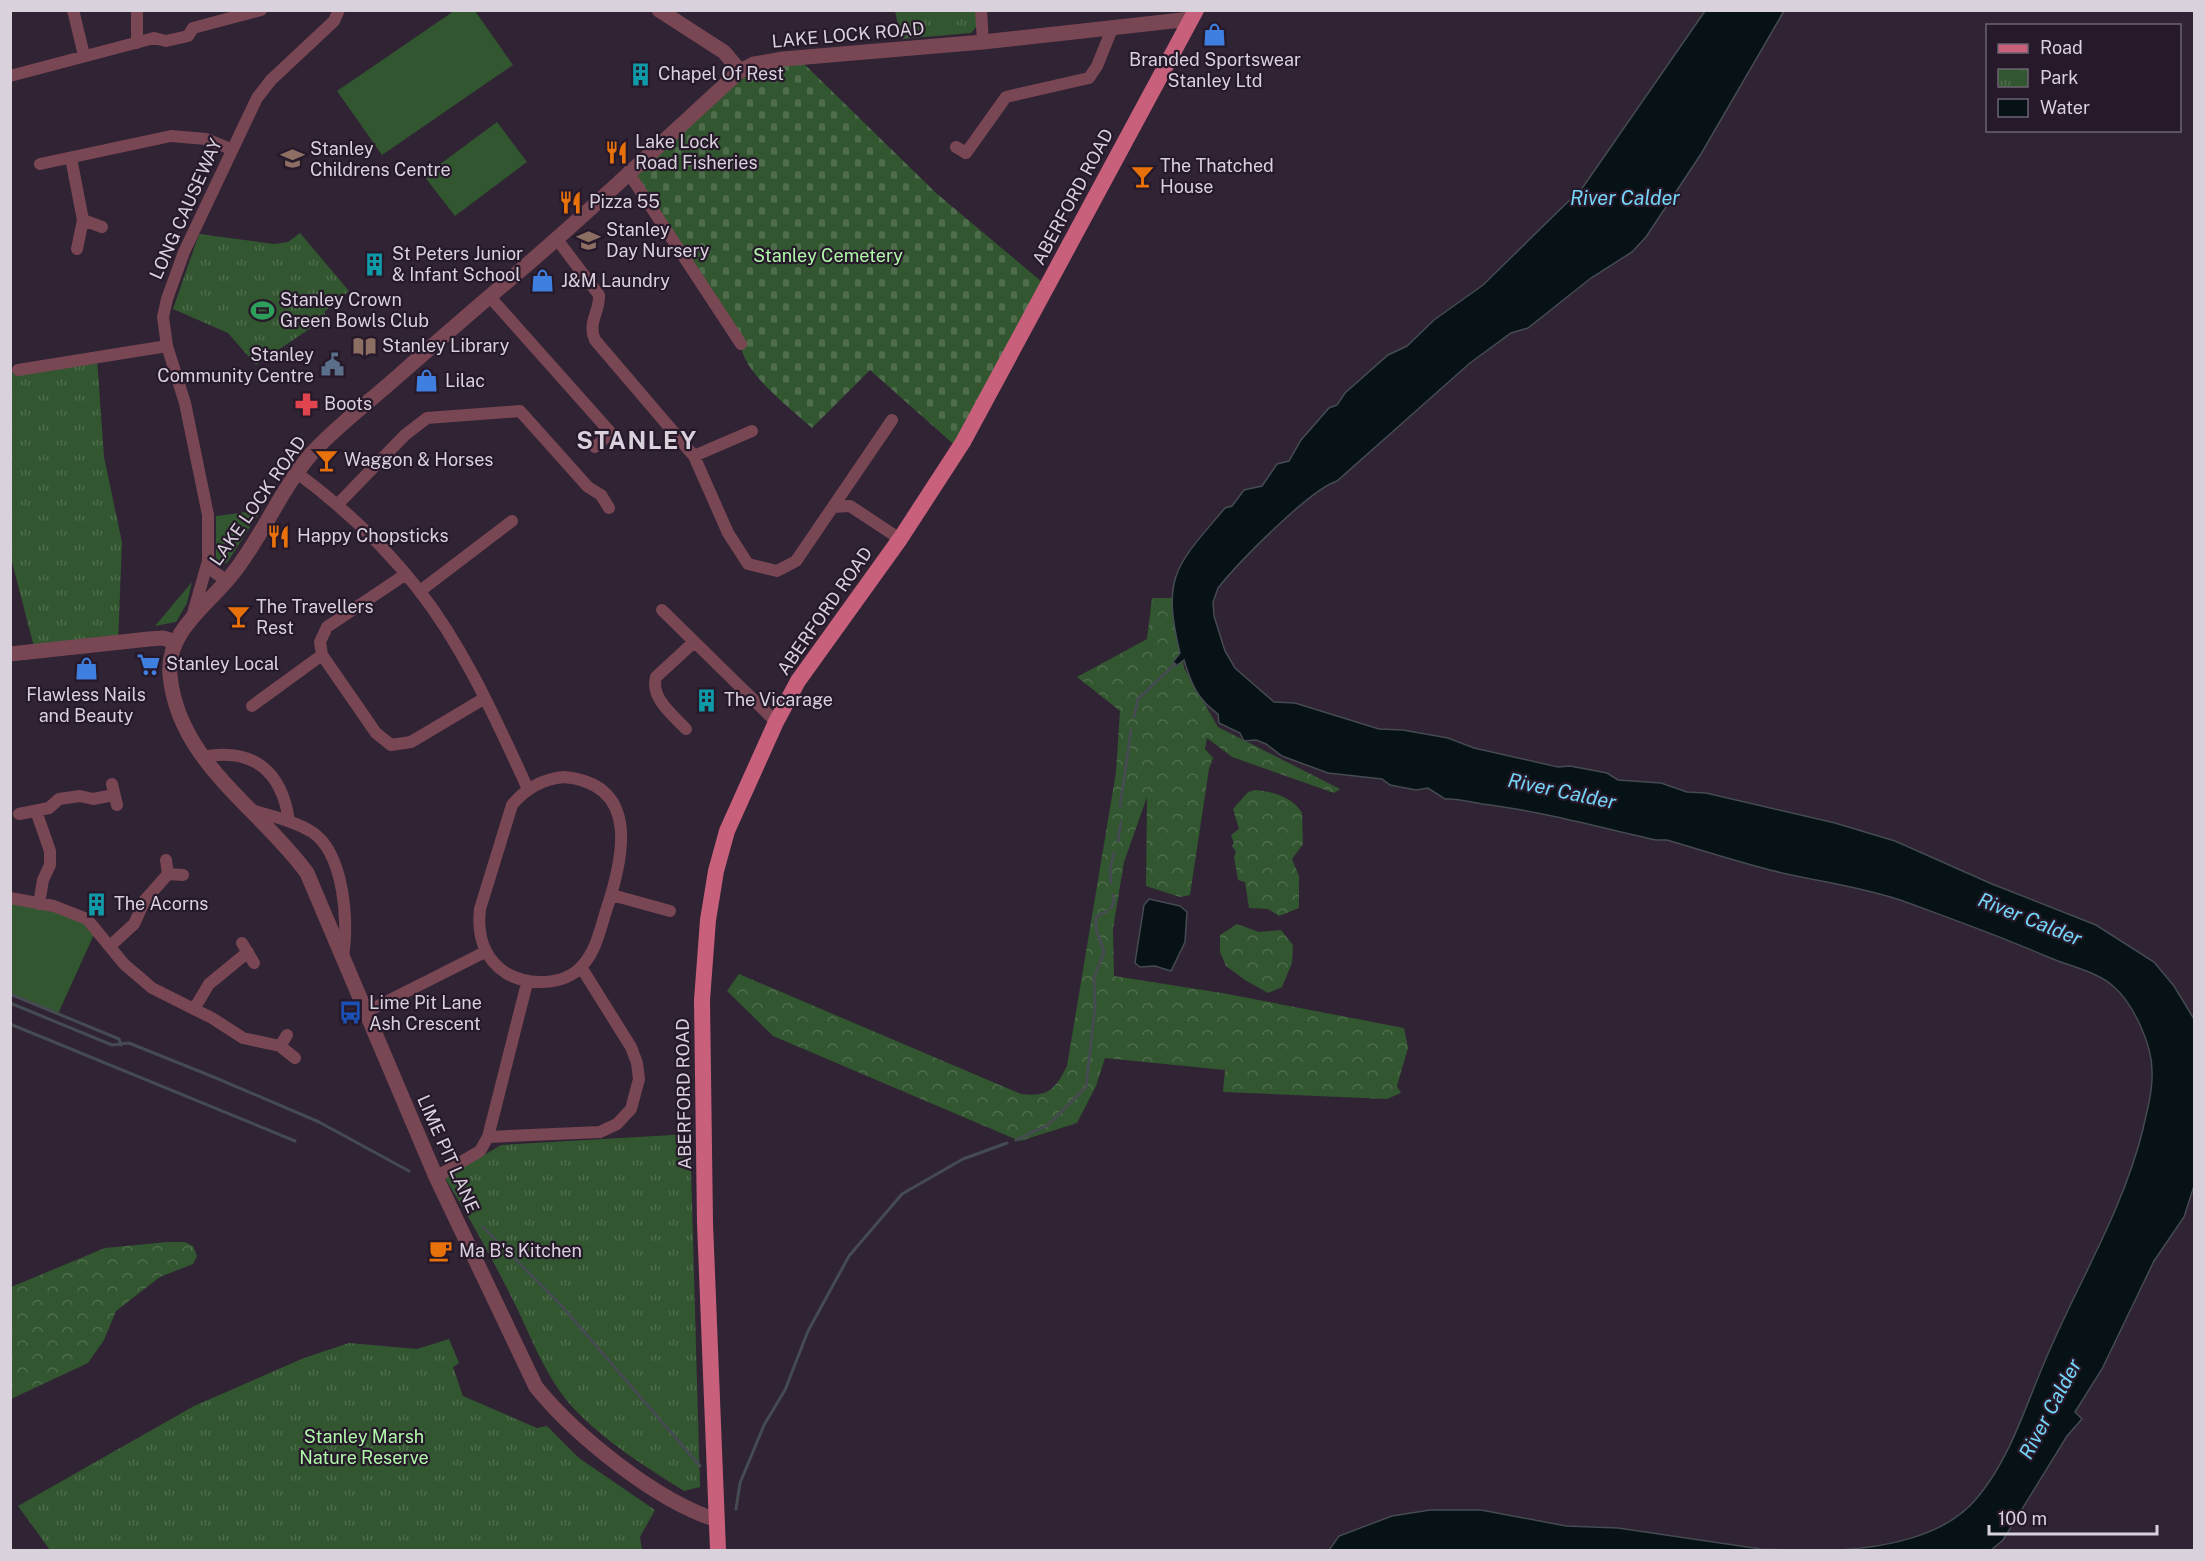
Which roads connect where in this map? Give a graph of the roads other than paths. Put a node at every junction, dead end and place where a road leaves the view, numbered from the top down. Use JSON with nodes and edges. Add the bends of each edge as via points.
{"nodes":[{"id":1,"x":72,"y":10,"type":"edge"},
{"id":2,"x":137,"y":10,"type":"edge"},
{"id":3,"x":261,"y":10,"type":"edge"},
{"id":4,"x":339,"y":10,"type":"edge"},
{"id":5,"x":659,"y":10,"type":"edge"},
{"id":6,"x":981,"y":10,"type":"edge"},
{"id":7,"x":1193,"y":15,"type":"edge"},
{"id":8,"x":1112,"y":29,"type":"junction"},
{"id":9,"x":983,"y":42,"type":"junction"},
{"id":10,"x":137,"y":43,"type":"junction"},
{"id":11,"x":84,"y":55,"type":"junction"},
{"id":12,"x":740,"y":71,"type":"junction"},
{"id":13,"x":10,"y":76,"type":"edge"},
{"id":14,"x":956,"y":147,"type":"dead end"},
{"id":15,"x":231,"y":149,"type":"junction"},
{"id":16,"x":71,"y":158,"type":"junction"},
{"id":17,"x":40,"y":164,"type":"dead end"},
{"id":18,"x":628,"y":172,"type":"junction"},
{"id":19,"x":83,"y":220,"type":"junction"},
{"id":20,"x":102,"y":227,"type":"dead end"},
{"id":21,"x":556,"y":238,"type":"junction"},
{"id":22,"x":77,"y":249,"type":"dead end"},
{"id":23,"x":489,"y":296,"type":"junction"},
{"id":24,"x":741,"y":344,"type":"dead end"},
{"id":25,"x":167,"y":346,"type":"junction"},
{"id":26,"x":18,"y":370,"type":"dead end"},
{"id":27,"x":892,"y":420,"type":"dead end"},
{"id":28,"x":754,"y":430,"type":"dead end"},
{"id":29,"x":595,"y":447,"type":"dead end"},
{"id":30,"x":694,"y":456,"type":"junction"},
{"id":31,"x":297,"y":473,"type":"junction"},
{"id":32,"x":338,"y":504,"type":"junction"},
{"id":33,"x":833,"y":507,"type":"junction"},
{"id":34,"x":609,"y":508,"type":"dead end"},
{"id":35,"x":512,"y":521,"type":"dead end"},
{"id":36,"x":900,"y":539,"type":"junction"},
{"id":37,"x":208,"y":561,"type":"junction"},
{"id":38,"x":406,"y":574,"type":"junction"},
{"id":39,"x":227,"y":581,"type":"junction"},
{"id":40,"x":420,"y":591,"type":"junction"},
{"id":41,"x":662,"y":610,"type":"dead end"},
{"id":42,"x":192,"y":618,"type":"junction"},
{"id":43,"x":176,"y":642,"type":"junction"},
{"id":44,"x":694,"y":642,"type":"junction"},
{"id":45,"x":10,"y":654,"type":"edge"},
{"id":46,"x":322,"y":655,"type":"junction"},
{"id":47,"x":485,"y":698,"type":"junction"},
{"id":48,"x":252,"y":706,"type":"dead end"},
{"id":49,"x":776,"y":722,"type":"junction"},
{"id":50,"x":686,"y":729,"type":"dead end"},
{"id":51,"x":202,"y":757,"type":"junction"},
{"id":52,"x":528,"y":789,"type":"junction"},
{"id":53,"x":114,"y":795,"type":"dead end"},
{"id":54,"x":251,"y":810,"type":"junction"},
{"id":55,"x":36,"y":811,"type":"junction"},
{"id":56,"x":18,"y":814,"type":"dead end"},
{"id":57,"x":289,"y":821,"type":"junction"},
{"id":58,"x":166,"y":861,"type":"dead end"},
{"id":59,"x":168,"y":874,"type":"junction"},
{"id":60,"x":183,"y":875,"type":"dead end"},
{"id":61,"x":612,"y":895,"type":"junction"},
{"id":62,"x":10,"y":898,"type":"edge"},
{"id":63,"x":39,"y":904,"type":"junction"},
{"id":64,"x":670,"y":911,"type":"dead end"},
{"id":65,"x":110,"y":946,"type":"junction"},
{"id":66,"x":485,"y":952,"type":"junction"},
{"id":67,"x":248,"y":953,"type":"dead end"},
{"id":68,"x":343,"y":956,"type":"junction"},
{"id":69,"x":581,"y":967,"type":"junction"},
{"id":70,"x":528,"y":983,"type":"junction"},
{"id":71,"x":194,"y":1010,"type":"junction"},
{"id":72,"x":366,"y":1012,"type":"junction"},
{"id":73,"x":295,"y":1059,"type":"dead end"},
{"id":74,"x":488,"y":1137,"type":"junction"},
{"id":75,"x":436,"y":1177,"type":"junction"},
{"id":76,"x":717,"y":1520,"type":"junction"},
{"id":77,"x":718,"y":1551,"type":"edge"}],
"edges":[{"from":1,"to":11,"type":"street"},
{"from":2,"to":10,"type":"street"},
{"from":3,"to":10,"type":"street","via":[[194,28],[188,36]]},
{"from":4,"to":15,"type":"street","name":"LONG CAUSEWAY","via":[[334,21],[256,98]]},
{"from":5,"to":12,"type":"street","via":[[724,52]]},
{"from":6,"to":9,"type":"street"},
{"from":7,"to":8,"type":"street","name":"LAKE LOCK ROAD"},
{"from":7,"to":36,"type":"main road","name":"ABERFORD ROAD","via":[[963,442]]},
{"from":8,"to":9,"type":"street","name":"LAKE LOCK ROAD"},
{"from":8,"to":14,"type":"street","via":[[1089,78],[1006,97],[966,153]]},
{"from":9,"to":12,"type":"street","name":"LAKE LOCK ROAD","via":[[783,58]]},
{"from":10,"to":11,"type":"street"},
{"from":11,"to":13,"type":"street"},
{"from":12,"to":18,"type":"street","name":"LAKE LOCK ROAD"},
{"from":15,"to":16,"type":"street","via":[[206,139],[171,136]]},
{"from":15,"to":25,"type":"street","name":"LONG CAUSEWAY","via":[[170,291],[164,317]]},
{"from":16,"to":17,"type":"street"},
{"from":16,"to":19,"type":"street"},
{"from":18,"to":21,"type":"street","name":"LAKE LOCK ROAD"},
{"from":18,"to":24,"type":"street"},
{"from":19,"to":20,"type":"street"},
{"from":19,"to":22,"type":"street"},
{"from":21,"to":23,"type":"street","name":"LAKE LOCK ROAD"},
{"from":21,"to":30,"type":"street","via":[[599,295],[591,326],[595,340]]},
{"from":23,"to":29,"type":"street","via":[[611,433]]},
{"from":23,"to":31,"type":"street","name":"LAKE LOCK ROAD","via":[[332,432]]},
{"from":25,"to":26,"type":"street"},
{"from":25,"to":37,"type":"street","name":"LONG CAUSEWAY","via":[[185,403],[207,515]]},
{"from":27,"to":33,"type":"street"},
{"from":28,"to":30,"type":"street"},
{"from":30,"to":33,"type":"street","via":[[737,552],[757,568],[777,571],[796,561]]},
{"from":31,"to":32,"type":"street"},
{"from":31,"to":39,"type":"street","name":"LAKE LOCK ROAD"},
{"from":32,"to":34,"type":"street","via":[[405,435],[427,418],[520,411]]},
{"from":32,"to":38,"type":"street"},
{"from":33,"to":36,"type":"street","via":[[850,506]]},
{"from":35,"to":40,"type":"street"},
{"from":36,"to":49,"type":"main road","name":"ABERFORD ROAD","via":[[798,681]]},
{"from":37,"to":39,"type":"street","via":[[213,571]]},
{"from":37,"to":42,"type":"street","name":"LONG CAUSEWAY"},
{"from":38,"to":40,"type":"street"},
{"from":38,"to":46,"type":"street","via":[[327,627],[320,642]]},
{"from":39,"to":42,"type":"street","name":"LAKE LOCK ROAD"},
{"from":40,"to":47,"type":"street"},
{"from":41,"to":44,"type":"street"},
{"from":42,"to":43,"type":"street","name":"LAKE LOCK ROAD"},
{"from":43,"to":45,"type":"street","via":[[156,638]]},
{"from":43,"to":51,"type":"street","name":"LIME PIT LANE","via":[[170,673],[176,712]]},
{"from":44,"to":49,"type":"street"},
{"from":44,"to":50,"type":"street","via":[[656,677],[654,684],[657,696]]},
{"from":46,"to":47,"type":"street","via":[[376,733],[391,745],[411,742]]},
{"from":46,"to":48,"type":"street"},
{"from":47,"to":52,"type":"street"},
{"from":49,"to":76,"type":"main road","name":"ABERFORD ROAD","via":[[727,831],[716,871],[702,1000],[705,1223]]},
{"from":51,"to":54,"type":"street","name":"LIME PIT LANE"},
{"from":51,"to":57,"type":"street","via":[[234,754],[261,766],[281,789]]},
{"from":52,"to":61,"type":"street","via":[[551,778],[576,778],[591,784],[610,800],[623,834]]},
{"from":52,"to":66,"type":"street","via":[[506,816],[480,909],[479,927]]},
{"from":53,"to":55,"type":"street","via":[[59,799],[49,808]]},
{"from":54,"to":57,"type":"street","name":"LIME PIT LANE"},
{"from":54,"to":68,"type":"street","name":"LIME PIT LANE","via":[[307,873]]},
{"from":55,"to":56,"type":"street"},
{"from":55,"to":63,"type":"street","via":[[50,851]]},
{"from":57,"to":68,"type":"street","name":"LIME PIT LANE","via":[[312,832],[333,856],[346,938]]},
{"from":58,"to":59,"type":"street"},
{"from":59,"to":60,"type":"street"},
{"from":59,"to":65,"type":"street","via":[[146,900],[134,924]]},
{"from":61,"to":64,"type":"street"},
{"from":61,"to":69,"type":"street","via":[[597,940]]},
{"from":62,"to":63,"type":"street"},
{"from":63,"to":65,"type":"street","via":[[87,919]]},
{"from":65,"to":71,"type":"street","via":[[135,976]]},
{"from":66,"to":70,"type":"street","via":[[504,972]]},
{"from":66,"to":72,"type":"street"},
{"from":67,"to":71,"type":"street","via":[[209,984]]},
{"from":68,"to":72,"type":"street","name":"LIME PIT LANE"},
{"from":69,"to":70,"type":"street","via":[[558,979]]},
{"from":69,"to":74,"type":"street","via":[[631,1047],[639,1079],[632,1109],[617,1124],[600,1132]]},
{"from":70,"to":74,"type":"street"},
{"from":71,"to":73,"type":"street","via":[[243,1038],[284,1041]]},
{"from":72,"to":75,"type":"street","name":"LIME PIT LANE"},
{"from":74,"to":75,"type":"street","via":[[480,1151]]},
{"from":75,"to":76,"type":"street","name":"LIME PIT LANE","via":[[521,1359],[542,1395],[596,1447],[671,1500]]},
{"from":76,"to":77,"type":"main road","name":"ABERFORD ROAD"}]}
